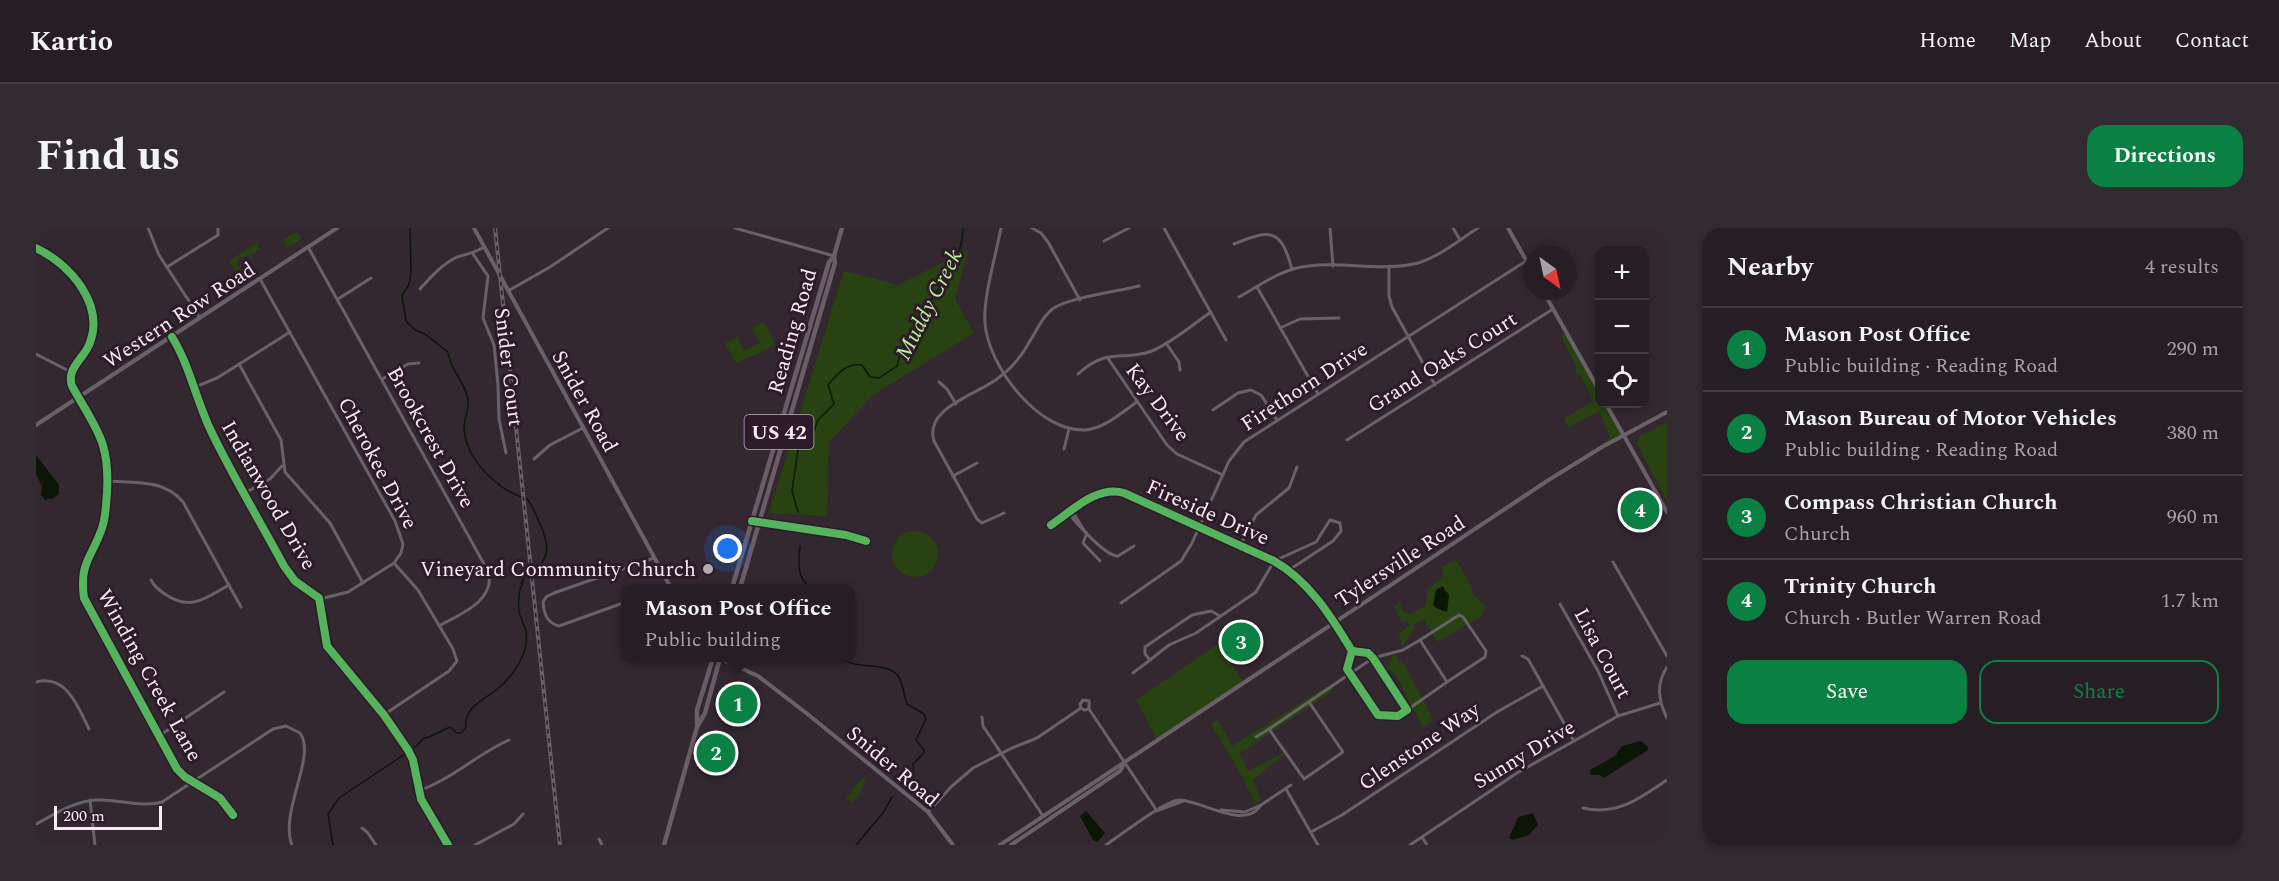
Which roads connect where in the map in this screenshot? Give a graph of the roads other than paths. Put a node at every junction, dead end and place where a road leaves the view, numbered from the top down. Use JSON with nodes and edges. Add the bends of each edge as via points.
{"nodes":[{"id":1,"x":148,"y":228,"type":"edge"},
{"id":2,"x":218,"y":228,"type":"edge"},
{"id":3,"x":337,"y":228,"type":"edge"},
{"id":4,"x":474,"y":228,"type":"edge"},
{"id":5,"x":608,"y":228,"type":"edge"},
{"id":6,"x":735,"y":228,"type":"edge"},
{"id":7,"x":842,"y":228,"type":"edge"},
{"id":8,"x":1001,"y":228,"type":"edge"},
{"id":9,"x":1032,"y":228,"type":"edge"},
{"id":10,"x":1042,"y":228,"type":"edge"},
{"id":11,"x":1129,"y":228,"type":"edge"},
{"id":12,"x":1164,"y":228,"type":"edge"},
{"id":13,"x":1330,"y":228,"type":"edge"},
{"id":14,"x":1452,"y":228,"type":"edge"},
{"id":15,"x":1478,"y":228,"type":"edge"},
{"id":16,"x":1508,"y":228,"type":"edge"},
{"id":17,"x":1039,"y":232,"type":"junction"},
{"id":18,"x":1460,"y":240,"type":"junction"},
{"id":19,"x":1104,"y":241,"type":"dead end"},
{"id":20,"x":1234,"y":244,"type":"dead end"},
{"id":21,"x":484,"y":247,"type":"junction"},
{"id":22,"x":36,"y":248,"type":"edge"},
{"id":23,"x":308,"y":248,"type":"junction"},
{"id":24,"x":473,"y":254,"type":"junction"},
{"id":25,"x":1523,"y":254,"type":"edge"},
{"id":26,"x":834,"y":256,"type":"junction"},
{"id":27,"x":1523,"y":264,"type":"edge"},
{"id":28,"x":1333,"y":266,"type":"junction"},
{"id":29,"x":1389,"y":266,"type":"junction"},
{"id":30,"x":167,"y":267,"type":"junction"},
{"id":31,"x":1292,"y":269,"type":"junction"},
{"id":32,"x":370,"y":278,"type":"dead end"},
{"id":33,"x":260,"y":279,"type":"junction"},
{"id":34,"x":1138,"y":286,"type":"dead end"},
{"id":35,"x":1257,"y":287,"type":"junction"},
{"id":36,"x":420,"y":289,"type":"dead end"},
{"id":37,"x":508,"y":291,"type":"junction"},
{"id":38,"x":1239,"y":297,"type":"dead end"},
{"id":39,"x":338,"y":299,"type":"junction"},
{"id":40,"x":1080,"y":300,"type":"junction"},
{"id":41,"x":1548,"y":300,"type":"edge"},
{"id":42,"x":1553,"y":309,"type":"junction"},
{"id":43,"x":1211,"y":312,"type":"junction"},
{"id":44,"x":200,"y":318,"type":"junction"},
{"id":45,"x":1339,"y":318,"type":"dead end"},
{"id":46,"x":1280,"y":328,"type":"junction"},
{"id":47,"x":290,"y":332,"type":"junction"},
{"id":48,"x":172,"y":337,"type":"junction"},
{"id":49,"x":1408,"y":337,"type":"junction"},
{"id":50,"x":1226,"y":340,"type":"dead end"},
{"id":51,"x":1166,"y":343,"type":"junction"},
{"id":52,"x":36,"y":354,"type":"edge"},
{"id":53,"x":1107,"y":357,"type":"junction"},
{"id":54,"x":419,"y":363,"type":"dead end"},
{"id":55,"x":239,"y":364,"type":"junction"},
{"id":56,"x":1180,"y":370,"type":"dead end"},
{"id":57,"x":71,"y":372,"type":"junction"},
{"id":58,"x":1005,"y":374,"type":"junction"},
{"id":59,"x":1078,"y":374,"type":"dead end"},
{"id":60,"x":382,"y":379,"type":"junction"},
{"id":61,"x":939,"y":382,"type":"dead end"},
{"id":62,"x":1435,"y":385,"type":"junction"},
{"id":63,"x":1595,"y":385,"type":"edge"},
{"id":64,"x":195,"y":387,"type":"junction"},
{"id":65,"x":1318,"y":394,"type":"junction"},
{"id":66,"x":79,"y":397,"type":"junction"},
{"id":67,"x":1137,"y":402,"type":"junction"},
{"id":68,"x":956,"y":404,"type":"junction"},
{"id":69,"x":1608,"y":408,"type":"edge"},
{"id":70,"x":1213,"y":410,"type":"dead end"},
{"id":71,"x":1667,"y":412,"type":"edge"},
{"id":72,"x":1277,"y":420,"type":"junction"},
{"id":73,"x":36,"y":425,"type":"edge"},
{"id":74,"x":583,"y":428,"type":"junction"},
{"id":75,"x":1068,"y":429,"type":"junction"},
{"id":76,"x":1624,"y":436,"type":"junction"},
{"id":77,"x":1347,"y":440,"type":"dead end"},
{"id":78,"x":1064,"y":449,"type":"dead end"},
{"id":79,"x":506,"y":453,"type":"dead end"},
{"id":80,"x":534,"y":459,"type":"dead end"},
{"id":81,"x":977,"y":464,"type":"dead end"},
{"id":82,"x":283,"y":465,"type":"junction"},
{"id":83,"x":1297,"y":468,"type":"dead end"},
{"id":84,"x":1223,"y":475,"type":"junction"},
{"id":85,"x":953,"y":476,"type":"junction"},
{"id":86,"x":107,"y":481,"type":"junction"},
{"id":87,"x":245,"y":493,"type":"junction"},
{"id":88,"x":1070,"y":512,"type":"junction"},
{"id":89,"x":1667,"y":512,"type":"edge"},
{"id":90,"x":1004,"y":513,"type":"dead end"},
{"id":91,"x":755,"y":522,"type":"junction"},
{"id":92,"x":1051,"y":525,"type":"dead end"},
{"id":93,"x":1199,"y":527,"type":"junction"},
{"id":94,"x":1086,"y":532,"type":"junction"},
{"id":95,"x":866,"y":541,"type":"dead end"},
{"id":96,"x":1134,"y":546,"type":"dead end"},
{"id":97,"x":1240,"y":546,"type":"junction"},
{"id":98,"x":654,"y":558,"type":"junction"},
{"id":99,"x":1100,"y":561,"type":"dead end"},
{"id":100,"x":1274,"y":561,"type":"junction"},
{"id":101,"x":1613,"y":562,"type":"dead end"},
{"id":102,"x":394,"y":563,"type":"junction"},
{"id":103,"x":1289,"y":570,"type":"junction"},
{"id":104,"x":151,"y":580,"type":"dead end"},
{"id":105,"x":363,"y":583,"type":"junction"},
{"id":106,"x":666,"y":584,"type":"edge"},
{"id":107,"x":733,"y":584,"type":"edge"},
{"id":108,"x":741,"y":584,"type":"edge"},
{"id":109,"x":229,"y":585,"type":"junction"},
{"id":110,"x":320,"y":599,"type":"junction"},
{"id":111,"x":1121,"y":603,"type":"dead end"},
{"id":112,"x":621,"y":604,"type":"edge"},
{"id":113,"x":1560,"y":604,"type":"dead end"},
{"id":114,"x":242,"y":607,"type":"dead end"},
{"id":115,"x":1220,"y":616,"type":"junction"},
{"id":116,"x":1333,"y":623,"type":"junction"},
{"id":117,"x":439,"y":626,"type":"junction"},
{"id":118,"x":1420,"y":640,"type":"junction"},
{"id":119,"x":1352,"y":651,"type":"junction"},
{"id":120,"x":1522,"y":656,"type":"dead end"},
{"id":121,"x":1667,"y":656,"type":"edge"},
{"id":122,"x":1373,"y":658,"type":"junction"},
{"id":123,"x":1150,"y":660,"type":"junction"},
{"id":124,"x":711,"y":662,"type":"edge"},
{"id":125,"x":718,"y":662,"type":"edge"},
{"id":126,"x":727,"y":662,"type":"edge"},
{"id":127,"x":1667,"y":667,"type":"edge"},
{"id":128,"x":1133,"y":674,"type":"dead end"},
{"id":129,"x":1349,"y":675,"type":"junction"},
{"id":130,"x":36,"y":682,"type":"edge"},
{"id":131,"x":1447,"y":682,"type":"junction"},
{"id":132,"x":1543,"y":686,"type":"junction"},
{"id":133,"x":224,"y":692,"type":"dead end"},
{"id":134,"x":1309,"y":702,"type":"junction"},
{"id":135,"x":1660,"y":703,"type":"junction"},
{"id":136,"x":1081,"y":708,"type":"junction"},
{"id":137,"x":1089,"y":709,"type":"junction"},
{"id":138,"x":1407,"y":710,"type":"junction"},
{"id":139,"x":384,"y":715,"type":"junction"},
{"id":140,"x":1618,"y":716,"type":"junction"},
{"id":141,"x":982,"y":717,"type":"dead end"},
{"id":142,"x":1667,"y":718,"type":"edge"},
{"id":143,"x":697,"y":727,"type":"junction"},
{"id":144,"x":89,"y":729,"type":"dead end"},
{"id":145,"x":1269,"y":729,"type":"junction"},
{"id":146,"x":159,"y":736,"type":"junction"},
{"id":147,"x":1256,"y":737,"type":"dead end"},
{"id":148,"x":509,"y":740,"type":"dead end"},
{"id":149,"x":1574,"y":741,"type":"junction"},
{"id":150,"x":1001,"y":753,"type":"junction"},
{"id":151,"x":1125,"y":763,"type":"junction"},
{"id":152,"x":1667,"y":780,"type":"edge"},
{"id":153,"x":194,"y":782,"type":"junction"},
{"id":154,"x":1292,"y":785,"type":"dead end"},
{"id":155,"x":1286,"y":789,"type":"junction"},
{"id":156,"x":418,"y":791,"type":"junction"},
{"id":157,"x":90,"y":800,"type":"junction"},
{"id":158,"x":1583,"y":808,"type":"dead end"},
{"id":159,"x":1157,"y":811,"type":"junction"},
{"id":160,"x":928,"y":812,"type":"junction"},
{"id":161,"x":523,"y":814,"type":"dead end"},
{"id":162,"x":233,"y":815,"type":"dead end"},
{"id":163,"x":1043,"y":816,"type":"junction"},
{"id":164,"x":36,"y":824,"type":"edge"},
{"id":165,"x":362,"y":828,"type":"dead end"},
{"id":166,"x":1311,"y":832,"type":"junction"},
{"id":167,"x":1422,"y":837,"type":"junction"},
{"id":168,"x":599,"y":839,"type":"dead end"},
{"id":169,"x":95,"y":845,"type":"edge"},
{"id":170,"x":292,"y":845,"type":"edge"},
{"id":171,"x":376,"y":845,"type":"edge"},
{"id":172,"x":448,"y":845,"type":"edge"},
{"id":173,"x":475,"y":845,"type":"edge"},
{"id":174,"x":602,"y":845,"type":"edge"},
{"id":175,"x":664,"y":845,"type":"edge"},
{"id":176,"x":953,"y":845,"type":"edge"},
{"id":177,"x":1000,"y":845,"type":"edge"},
{"id":178,"x":1011,"y":845,"type":"edge"},
{"id":179,"x":1106,"y":845,"type":"edge"},
{"id":180,"x":1318,"y":845,"type":"edge"},
{"id":181,"x":1410,"y":845,"type":"edge"},
{"id":182,"x":1426,"y":845,"type":"edge"}],
"edges":[{"from":1,"to":30,"type":"street"},
{"from":2,"to":30,"type":"street","via":[[218,235]]},
{"from":3,"to":23,"type":"main road","name":"Western Row Road"},
{"from":4,"to":21,"type":"main road","name":"Snider Road"},
{"from":5,"to":37,"type":"street"},
{"from":6,"to":26,"type":"street"},
{"from":7,"to":26,"type":"main road","name":"Reading Road","number":"US 42"},
{"from":8,"to":58,"type":"street","via":[[984,322],[988,340]]},
{"from":9,"to":17,"type":"street"},
{"from":10,"to":17,"type":"street"},
{"from":11,"to":19,"type":"street"},
{"from":12,"to":43,"type":"street"},
{"from":13,"to":28,"type":"street"},
{"from":14,"to":18,"type":"street"},
{"from":15,"to":18,"type":"street"},
{"from":16,"to":25,"type":"main road"},
{"from":17,"to":40,"type":"street"},
{"from":18,"to":29,"type":"street","via":[[1425,260]]},
{"from":20,"to":31,"type":"street","via":[[1254,232],[1273,233],[1284,245]]},
{"from":21,"to":24,"type":"street"},
{"from":21,"to":37,"type":"main road","name":"Snider Road"},
{"from":22,"to":57,"type":"street","via":[[61,262],[74,275],[90,309],[90,343]]},
{"from":23,"to":33,"type":"main road","name":"Western Row Road"},
{"from":23,"to":39,"type":"street","name":"Brookcrest Drive"},
{"from":24,"to":36,"type":"street","via":[[442,267]]},
{"from":24,"to":79,"type":"street","name":"Snider Court","via":[[488,276],[483,318],[495,352],[499,419]]},
{"from":26,"to":91,"type":"main road","name":"Reading Road","number":"US 42","via":[[829,262]]},
{"from":27,"to":49,"type":"street","name":"Firethorn Drive"},
{"from":28,"to":29,"type":"street"},
{"from":28,"to":31,"type":"street"},
{"from":29,"to":49,"type":"street","via":[[1390,301]]},
{"from":30,"to":44,"type":"street"},
{"from":31,"to":35,"type":"street"},
{"from":32,"to":39,"type":"street"},
{"from":33,"to":44,"type":"main road","name":"Western Row Road"},
{"from":33,"to":47,"type":"street","name":"Cherokee Drive"},
{"from":34,"to":40,"type":"street"},
{"from":35,"to":38,"type":"street"},
{"from":35,"to":46,"type":"street"},
{"from":37,"to":74,"type":"main road","name":"Snider Road"},
{"from":39,"to":60,"type":"street","name":"Brookcrest Drive"},
{"from":40,"to":58,"type":"street","via":[[1060,304],[1047,314],[1022,355]]},
{"from":41,"to":42,"type":"main road"},
{"from":42,"to":62,"type":"street","name":"Grand Oaks Court"},
{"from":42,"to":63,"type":"main road"},
{"from":43,"to":50,"type":"street"},
{"from":43,"to":51,"type":"street"},
{"from":44,"to":48,"type":"main road","name":"Western Row Road"},
{"from":45,"to":46,"type":"street","via":[[1300,319]]},
{"from":46,"to":65,"type":"street"},
{"from":47,"to":55,"type":"street"},
{"from":47,"to":102,"type":"street","name":"Cherokee Drive","via":[[398,528],[403,547]]},
{"from":48,"to":64,"type":"street","name":"Indianwood Drive"},
{"from":48,"to":66,"type":"main road","name":"Western Row Road"},
{"from":49,"to":62,"type":"street"},
{"from":49,"to":65,"type":"street","name":"Firethorn Drive"},
{"from":51,"to":53,"type":"street","via":[[1148,352]]},
{"from":51,"to":56,"type":"street"},
{"from":52,"to":57,"type":"street"},
{"from":53,"to":59,"type":"street"},
{"from":53,"to":67,"type":"street","name":"Kay Drive"},
{"from":54,"to":60,"type":"street","via":[[408,364]]},
{"from":55,"to":64,"type":"street"},
{"from":55,"to":82,"type":"street","via":[[281,440]]},
{"from":57,"to":66,"type":"street","name":"Winding Creek Lane","via":[[70,380]]},
{"from":58,"to":68,"type":"street"},
{"from":58,"to":75,"type":"street","via":[[1027,404]]},
{"from":60,"to":117,"type":"street","name":"Brookcrest Drive","via":[[489,573],[489,587],[483,598]]},
{"from":61,"to":68,"type":"street"},
{"from":62,"to":77,"type":"street","name":"Grand Oaks Court"},
{"from":64,"to":87,"type":"street","name":"Indianwood Drive","via":[[210,429]]},
{"from":65,"to":72,"type":"street","name":"Firethorn Drive"},
{"from":66,"to":73,"type":"main road","name":"Western Row Road"},
{"from":66,"to":86,"type":"street","name":"Winding Creek Lane","via":[[105,448]]},
{"from":67,"to":75,"type":"street","via":[[1099,426]]},
{"from":67,"to":84,"type":"street","name":"Kay Drive","via":[[1171,449]]},
{"from":68,"to":85,"type":"street","via":[[939,414],[932,431]]},
{"from":69,"to":76,"type":"main road"},
{"from":70,"to":72,"type":"street","via":[[1238,393],[1251,390],[1261,395]]},
{"from":71,"to":76,"type":"main road","name":"Tylersville Road"},
{"from":72,"to":84,"type":"street","name":"Firethorn Drive","via":[[1244,442]]},
{"from":74,"to":80,"type":"street","via":[[550,445]]},
{"from":74,"to":98,"type":"main road","name":"Snider Road"},
{"from":75,"to":78,"type":"street"},
{"from":76,"to":89,"type":"main road"},
{"from":76,"to":116,"type":"main road","name":"Tylersville Road","via":[[1557,475]]},
{"from":81,"to":85,"type":"street"},
{"from":82,"to":87,"type":"street","via":[[270,479]]},
{"from":82,"to":105,"type":"street","via":[[330,523]]},
{"from":83,"to":97,"type":"street","via":[[1289,488],[1256,516]]},
{"from":84,"to":93,"type":"street","name":"Firethorn Drive"},
{"from":85,"to":90,"type":"street","via":[[978,521],[985,522]]},
{"from":86,"to":109,"type":"street","via":[[153,484],[175,494]]},
{"from":86,"to":146,"type":"street","name":"Winding Creek Lane","via":[[103,526],[84,568],[84,598]]},
{"from":87,"to":110,"type":"street","name":"Indianwood Drive","via":[[293,579]]},
{"from":88,"to":92,"type":"street","name":"Fireside Drive"},
{"from":88,"to":93,"type":"street","name":"Fireside Drive","via":[[1098,494],[1113,491]]},
{"from":88,"to":94,"type":"street"},
{"from":91,"to":95,"type":"street"},
{"from":91,"to":107,"type":"main road","name":"Reading Road","number":"US 42"},
{"from":91,"to":108,"type":"main road","name":"Reading Road","number":"US 42"},
{"from":93,"to":97,"type":"street","name":"Fireside Drive"},
{"from":93,"to":111,"type":"street","name":"Firethorn Drive","via":[[1180,561]]},
{"from":94,"to":96,"type":"street","via":[[1113,556]]},
{"from":94,"to":99,"type":"street","via":[[1083,543]]},
{"from":97,"to":100,"type":"street","name":"Fireside Drive"},
{"from":98,"to":106,"type":"main road","name":"Snider Road"},
{"from":98,"to":112,"type":"street","via":[[546,597],[543,602],[545,615],[560,626]]},
{"from":100,"to":103,"type":"street","name":"Fireside Drive"},
{"from":100,"to":103,"type":"street","via":[[1316,542],[1330,520],[1340,523],[1341,531],[1335,539]]},
{"from":100,"to":115,"type":"street","via":[[1256,592]]},
{"from":101,"to":121,"type":"street"},
{"from":102,"to":105,"type":"street"},
{"from":102,"to":117,"type":"street","name":"Cherokee Drive","via":[[418,591]]},
{"from":103,"to":116,"type":"street","name":"Fireside Drive","via":[[1311,591]]},
{"from":104,"to":109,"type":"street","via":[[176,601],[189,604]]},
{"from":105,"to":110,"type":"street","via":[[348,592]]},
{"from":109,"to":114,"type":"street"},
{"from":110,"to":139,"type":"street","via":[[327,646]]},
{"from":113,"to":140,"type":"street","name":"Lisa Court"},
{"from":115,"to":123,"type":"street"},
{"from":115,"to":123,"type":"street","via":[[1211,611],[1192,615],[1145,647],[1143,652]]},
{"from":116,"to":119,"type":"street","name":"Fireside Drive"},
{"from":116,"to":151,"type":"main road","name":"Tylersville Road"},
{"from":117,"to":139,"type":"street","name":"Cherokee Drive","via":[[456,656],[456,664]]},
{"from":118,"to":122,"type":"street"},
{"from":118,"to":131,"type":"street"},
{"from":118,"to":131,"type":"street","via":[[1459,615],[1485,651],[1485,657]]},
{"from":119,"to":122,"type":"street","via":[[1368,653]]},
{"from":119,"to":129,"type":"street","via":[[1347,665]]},
{"from":120,"to":132,"type":"street","via":[[1528,659]]},
{"from":122,"to":129,"type":"street"},
{"from":122,"to":138,"type":"street"},
{"from":123,"to":128,"type":"street"},
{"from":124,"to":143,"type":"main road","via":[[697,710]]},
{"from":125,"to":143,"type":"main road","via":[[705,713]]},
{"from":126,"to":160,"type":"main road","name":"Snider Road","via":[[763,680]]},
{"from":127,"to":135,"type":"street","via":[[1659,687]]},
{"from":129,"to":134,"type":"street"},
{"from":129,"to":138,"type":"street","via":[[1378,714],[1398,716]]},
{"from":130,"to":144,"type":"street","via":[[47,680],[70,693]]},
{"from":131,"to":138,"type":"street"},
{"from":132,"to":149,"type":"street"},
{"from":132,"to":166,"type":"street","name":"Glenstone Way"},
{"from":133,"to":146,"type":"street"},
{"from":134,"to":145,"type":"street"},
{"from":134,"to":145,"type":"street","via":[[1343,752],[1304,779]]},
{"from":135,"to":140,"type":"street","name":"Sunny Drive"},
{"from":135,"to":142,"type":"street"},
{"from":136,"to":137,"type":"street"},
{"from":136,"to":137,"type":"street","via":[[1081,702],[1086,700],[1091,704]]},
{"from":136,"to":150,"type":"street","via":[[1037,738]]},
{"from":137,"to":151,"type":"street"},
{"from":139,"to":156,"type":"street","via":[[411,754]]},
{"from":140,"to":149,"type":"street","name":"Sunny Drive"},
{"from":141,"to":150,"type":"street","via":[[983,726]]},
{"from":143,"to":175,"type":"main road"},
{"from":145,"to":147,"type":"street"},
{"from":146,"to":153,"type":"street","name":"Winding Creek Lane","via":[[177,769]]},
{"from":148,"to":156,"type":"street"},
{"from":149,"to":167,"type":"street","name":"Sunny Drive"},
{"from":150,"to":160,"type":"street","via":[[966,772]]},
{"from":150,"to":163,"type":"street"},
{"from":151,"to":159,"type":"street"},
{"from":151,"to":163,"type":"main road","name":"Tylersville Road"},
{"from":151,"to":178,"type":"main road","name":"Tylersville Road","via":[[1120,771]]},
{"from":152,"to":158,"type":"street","via":[[1623,808]]},
{"from":153,"to":157,"type":"street","via":[[157,803]]},
{"from":153,"to":162,"type":"street","name":"Winding Creek Lane","via":[[220,798]]},
{"from":153,"to":170,"type":"street","via":[[273,729],[286,726],[298,731],[305,747],[288,821]]},
{"from":154,"to":155,"type":"street"},
{"from":155,"to":159,"type":"street","via":[[1244,816],[1178,799]]},
{"from":155,"to":166,"type":"street"},
{"from":156,"to":172,"type":"street"},
{"from":157,"to":164,"type":"street"},
{"from":157,"to":169,"type":"street"},
{"from":159,"to":179,"type":"street"},
{"from":160,"to":176,"type":"main road","name":"Snider Road"},
{"from":161,"to":173,"type":"street","via":[[514,824]]},
{"from":163,"to":177,"type":"main road","name":"Tylersville Road"},
{"from":165,"to":171,"type":"street"},
{"from":166,"to":180,"type":"street"},
{"from":167,"to":181,"type":"street","name":"Sunny Drive"},
{"from":167,"to":182,"type":"street"},
{"from":168,"to":174,"type":"street"}]}
